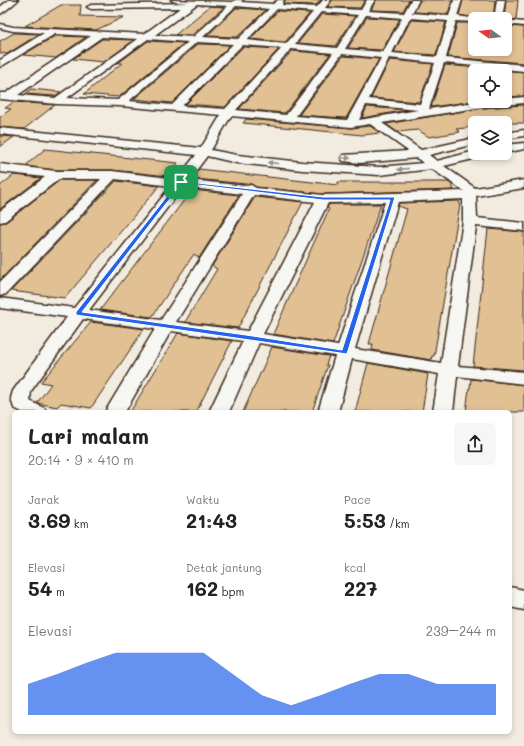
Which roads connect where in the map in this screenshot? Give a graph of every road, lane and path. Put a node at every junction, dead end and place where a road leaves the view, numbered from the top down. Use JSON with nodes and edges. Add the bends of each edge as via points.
{"nodes":[{"id":1,"x":14,"y":0,"type":"edge"},
{"id":2,"x":167,"y":0,"type":"edge"},
{"id":3,"x":175,"y":0,"type":"edge"},
{"id":4,"x":327,"y":0,"type":"edge"},
{"id":5,"x":371,"y":0,"type":"edge"},
{"id":6,"x":415,"y":0,"type":"edge"},
{"id":7,"x":458,"y":0,"type":"edge"},
{"id":8,"x":501,"y":0,"type":"edge"},
{"id":9,"x":237,"y":2,"type":"edge"},
{"id":10,"x":193,"y":3,"type":"edge"},
{"id":11,"x":278,"y":3,"type":"edge"},
{"id":12,"x":91,"y":7,"type":"dead end"},
{"id":13,"x":148,"y":7,"type":"junction"},
{"id":14,"x":320,"y":9,"type":"junction"},
{"id":15,"x":0,"y":12,"type":"edge"},
{"id":16,"x":364,"y":12,"type":"junction"},
{"id":17,"x":499,"y":12,"type":"edge"},
{"id":18,"x":408,"y":15,"type":"junction"},
{"id":19,"x":453,"y":19,"type":"junction"},
{"id":20,"x":468,"y":20,"type":"edge"},
{"id":21,"x":512,"y":23,"type":"edge"},
{"id":22,"x":524,"y":24,"type":"edge"},
{"id":23,"x":0,"y":26,"type":"edge"},
{"id":24,"x":13,"y":29,"type":"junction"},
{"id":25,"x":54,"y":31,"type":"junction"},
{"id":26,"x":100,"y":34,"type":"junction"},
{"id":27,"x":0,"y":36,"type":"edge"},
{"id":28,"x":147,"y":37,"type":"junction"},
{"id":29,"x":196,"y":39,"type":"junction"},
{"id":30,"x":240,"y":42,"type":"junction"},
{"id":31,"x":289,"y":46,"type":"junction"},
{"id":32,"x":339,"y":52,"type":"junction"},
{"id":33,"x":385,"y":56,"type":"junction"},
{"id":34,"x":441,"y":60,"type":"junction"},
{"id":35,"x":0,"y":64,"type":"edge"},
{"id":36,"x":490,"y":64,"type":"edge"},
{"id":37,"x":512,"y":67,"type":"edge"},
{"id":38,"x":524,"y":68,"type":"edge"},
{"id":39,"x":4,"y":96,"type":"edge"},
{"id":40,"x":524,"y":100,"type":"edge"},
{"id":41,"x":57,"y":101,"type":"junction"},
{"id":42,"x":362,"y":101,"type":"junction"},
{"id":43,"x":512,"y":101,"type":"edge"},
{"id":44,"x":120,"y":103,"type":"junction"},
{"id":45,"x":468,"y":104,"type":"edge"},
{"id":46,"x":174,"y":108,"type":"junction"},
{"id":47,"x":422,"y":110,"type":"junction"},
{"id":48,"x":227,"y":114,"type":"junction"},
{"id":49,"x":288,"y":119,"type":"junction"},
{"id":50,"x":372,"y":121,"type":"junction"},
{"id":51,"x":351,"y":124,"type":"junction"},
{"id":52,"x":0,"y":125,"type":"edge"},
{"id":53,"x":0,"y":131,"type":"edge"},
{"id":54,"x":524,"y":133,"type":"edge"},
{"id":55,"x":512,"y":135,"type":"edge"},
{"id":56,"x":468,"y":143,"type":"edge"},
{"id":57,"x":232,"y":146,"type":"dead end"},
{"id":58,"x":524,"y":146,"type":"edge"},
{"id":59,"x":207,"y":148,"type":"junction"},
{"id":60,"x":512,"y":148,"type":"edge"},
{"id":61,"x":254,"y":149,"type":"dead end"},
{"id":62,"x":420,"y":154,"type":"junction"},
{"id":63,"x":468,"y":157,"type":"edge"},
{"id":64,"x":435,"y":165,"type":"junction"},
{"id":65,"x":0,"y":168,"type":"edge"},
{"id":66,"x":56,"y":175,"type":"junction"},
{"id":67,"x":112,"y":175,"type":"junction"},
{"id":68,"x":181,"y":182,"type":"junction"},
{"id":69,"x":524,"y":184,"type":"edge"},
{"id":70,"x":251,"y":190,"type":"junction"},
{"id":71,"x":471,"y":193,"type":"junction"},
{"id":72,"x":393,"y":198,"type":"junction"},
{"id":73,"x":323,"y":199,"type":"junction"},
{"id":74,"x":0,"y":218,"type":"edge"},
{"id":75,"x":470,"y":221,"type":"junction"},
{"id":76,"x":524,"y":227,"type":"edge"},
{"id":77,"x":0,"y":291,"type":"edge"},
{"id":78,"x":0,"y":303,"type":"edge"},
{"id":79,"x":78,"y":314,"type":"junction"},
{"id":80,"x":166,"y":325,"type":"junction"},
{"id":81,"x":253,"y":337,"type":"junction"},
{"id":82,"x":345,"y":353,"type":"junction"},
{"id":83,"x":449,"y":370,"type":"junction"},
{"id":84,"x":524,"y":378,"type":"edge"},
{"id":85,"x":33,"y":410,"type":"edge"},
{"id":86,"x":116,"y":410,"type":"edge"},
{"id":87,"x":220,"y":410,"type":"edge"},
{"id":88,"x":329,"y":410,"type":"edge"},
{"id":89,"x":442,"y":410,"type":"edge"},
{"id":90,"x":512,"y":597,"type":"edge"},
{"id":91,"x":524,"y":600,"type":"edge"}],
"edges":[{"from":1,"to":15,"type":"street"},
{"from":2,"to":13,"type":"street"},
{"from":3,"to":10,"type":"street"},
{"from":4,"to":14,"type":"street"},
{"from":5,"to":16,"type":"street"},
{"from":6,"to":18,"type":"street"},
{"from":7,"to":19,"type":"street"},
{"from":8,"to":17,"type":"street"},
{"from":9,"to":10,"type":"street"},
{"from":9,"to":11,"type":"street"},
{"from":9,"to":29,"type":"street"},
{"from":10,"to":13,"type":"street"},
{"from":10,"to":28,"type":"street"},
{"from":11,"to":14,"type":"street"},
{"from":11,"to":30,"type":"street"},
{"from":12,"to":13,"type":"street"},
{"from":14,"to":16,"type":"street"},
{"from":14,"to":31,"type":"street"},
{"from":16,"to":18,"type":"street"},
{"from":16,"to":32,"type":"street"},
{"from":18,"to":19,"type":"street"},
{"from":18,"to":33,"type":"street"},
{"from":19,"to":20,"type":"street"},
{"from":19,"to":34,"type":"street"},
{"from":21,"to":22,"type":"street"},
{"from":23,"to":24,"type":"street"},
{"from":24,"to":25,"type":"street"},
{"from":24,"to":27,"type":"street"},
{"from":25,"to":26,"type":"street"},
{"from":25,"to":35,"type":"street"},
{"from":26,"to":28,"type":"street"},
{"from":26,"to":39,"type":"street"},
{"from":28,"to":29,"type":"street"},
{"from":28,"to":41,"type":"street"},
{"from":29,"to":30,"type":"street"},
{"from":29,"to":44,"type":"street"},
{"from":30,"to":31,"type":"street"},
{"from":30,"to":46,"type":"street"},
{"from":31,"to":32,"type":"street"},
{"from":31,"to":48,"type":"street"},
{"from":32,"to":33,"type":"street"},
{"from":32,"to":49,"type":"street"},
{"from":33,"to":34,"type":"street"},
{"from":33,"to":42,"type":"street"},
{"from":34,"to":36,"type":"street"},
{"from":34,"to":47,"type":"street"},
{"from":37,"to":38,"type":"street"},
{"from":39,"to":41,"type":"street"},
{"from":40,"to":43,"type":"street"},
{"from":41,"to":44,"type":"street"},
{"from":42,"to":47,"type":"street"},
{"from":42,"to":51,"type":"street"},
{"from":44,"to":46,"type":"street"},
{"from":45,"to":47,"type":"street"},
{"from":46,"to":48,"type":"street"},
{"from":47,"to":50,"type":"street"},
{"from":48,"to":49,"type":"street"},
{"from":48,"to":59,"type":"street"},
{"from":49,"to":51,"type":"street"},
{"from":50,"to":51,"type":"street"},
{"from":50,"to":62,"type":"street"},
{"from":52,"to":59,"type":"street"},
{"from":53,"to":59,"type":"street"},
{"from":54,"to":55,"type":"street"},
{"from":56,"to":62,"type":"street"},
{"from":57,"to":59,"type":"street"},
{"from":58,"to":60,"type":"street"},
{"from":64,"to":59,"type":"street","one_way":true,"via":[[371,170],[302,166],[237,159]]},
{"from":59,"to":68,"type":"street"},
{"from":61,"to":62,"type":"street","one_way":true,"via":[[291,155],[360,159]]},
{"from":62,"to":64,"type":"street"},
{"from":63,"to":64,"type":"street"},
{"from":64,"to":71,"type":"street"},
{"from":65,"to":66,"type":"street"},
{"from":66,"to":67,"type":"street"},
{"from":66,"to":74,"type":"street"},
{"from":67,"to":68,"type":"street"},
{"from":67,"to":77,"type":"street"},
{"from":68,"to":70,"type":"street"},
{"from":68,"to":79,"type":"street"},
{"from":69,"to":71,"type":"street"},
{"from":70,"to":73,"type":"street"},
{"from":70,"to":80,"type":"street"},
{"from":71,"to":72,"type":"street"},
{"from":71,"to":75,"type":"street"},
{"from":72,"to":73,"type":"street"},
{"from":72,"to":82,"type":"street"},
{"from":73,"to":81,"type":"street"},
{"from":75,"to":76,"type":"street"},
{"from":75,"to":83,"type":"street"},
{"from":78,"to":79,"type":"street"},
{"from":79,"to":80,"type":"street"},
{"from":79,"to":85,"type":"street","via":[[22,392],[21,404]]},
{"from":80,"to":81,"type":"street"},
{"from":80,"to":86,"type":"street"},
{"from":81,"to":82,"type":"street"},
{"from":81,"to":87,"type":"street"},
{"from":82,"to":83,"type":"street"},
{"from":82,"to":88,"type":"street"},
{"from":83,"to":84,"type":"street"},
{"from":83,"to":89,"type":"street"},
{"from":90,"to":91,"type":"street"}]}
